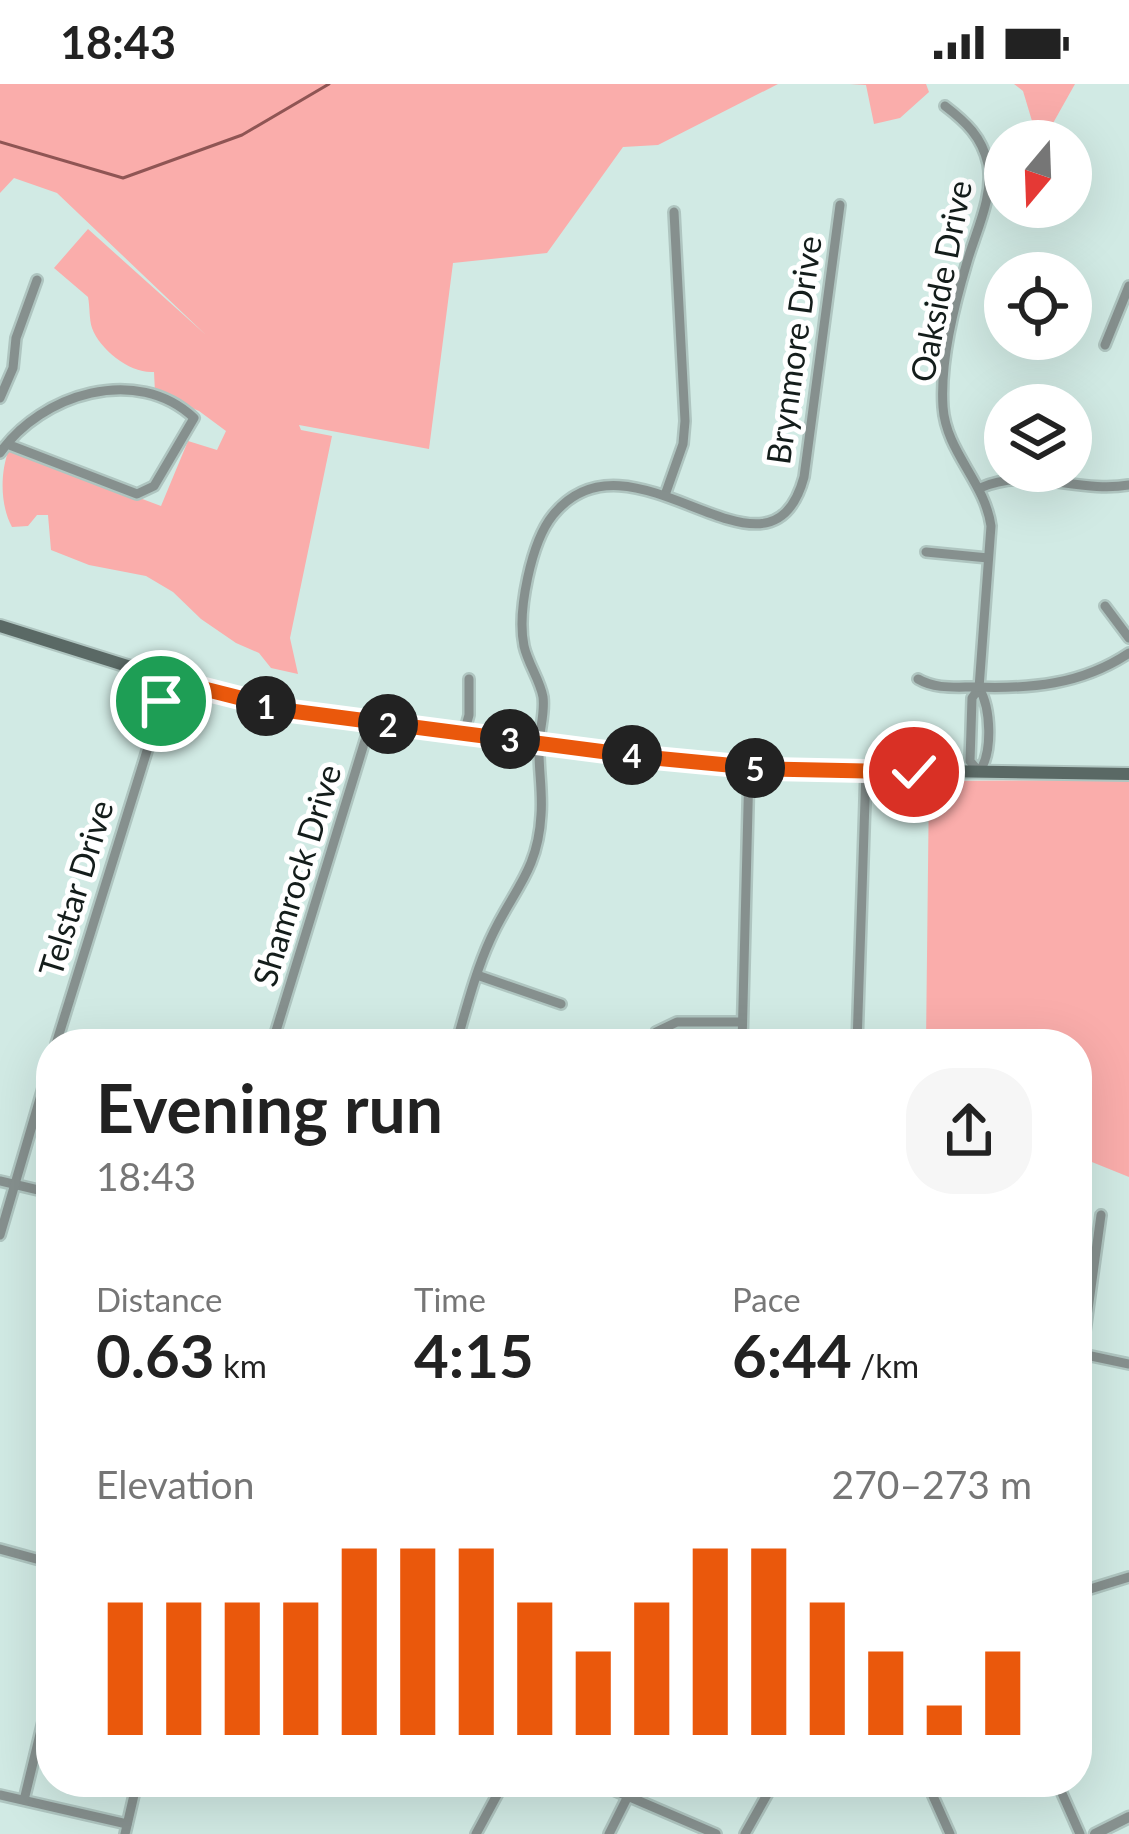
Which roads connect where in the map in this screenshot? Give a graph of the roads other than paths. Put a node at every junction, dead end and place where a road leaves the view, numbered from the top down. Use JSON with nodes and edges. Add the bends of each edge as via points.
{"nodes":[{"id":1,"x":945,"y":106,"type":"dead end"},
{"id":2,"x":840,"y":205,"type":"dead end"},
{"id":3,"x":674,"y":212,"type":"dead end"},
{"id":4,"x":37,"y":280,"type":"dead end"},
{"id":5,"x":1129,"y":286,"type":"edge"},
{"id":6,"x":1105,"y":345,"type":"dead end"},
{"id":7,"x":0,"y":398,"type":"edge"},
{"id":8,"x":3,"y":448,"type":"edge"},
{"id":9,"x":1129,"y":485,"type":"edge"},
{"id":10,"x":980,"y":488,"type":"junction"},
{"id":11,"x":664,"y":495,"type":"junction"},
{"id":12,"x":926,"y":552,"type":"dead end"},
{"id":13,"x":988,"y":558,"type":"junction"},
{"id":14,"x":1105,"y":606,"type":"dead end"},
{"id":15,"x":0,"y":626,"type":"edge"},
{"id":16,"x":1129,"y":638,"type":"edge"},
{"id":17,"x":1129,"y":653,"type":"edge"},
{"id":18,"x":469,"y":679,"type":"dead end"},
{"id":19,"x":918,"y":679,"type":"dead end"},
{"id":20,"x":169,"y":680,"type":"junction"},
{"id":21,"x":980,"y":688,"type":"junction"},
{"id":22,"x":371,"y":722,"type":"junction"},
{"id":23,"x":464,"y":733,"type":"junction"},
{"id":24,"x":539,"y":742,"type":"junction"},
{"id":25,"x":748,"y":768,"type":"junction"},
{"id":26,"x":866,"y":770,"type":"junction"},
{"id":27,"x":979,"y":772,"type":"junction"},
{"id":28,"x":1129,"y":774,"type":"edge"},
{"id":29,"x":477,"y":975,"type":"junction"},
{"id":30,"x":561,"y":1004,"type":"dead end"},
{"id":31,"x":742,"y":1022,"type":"junction"},
{"id":32,"x":61,"y":1029,"type":"edge"},
{"id":33,"x":277,"y":1029,"type":"edge"},
{"id":34,"x":461,"y":1029,"type":"edge"},
{"id":35,"x":662,"y":1029,"type":"edge"},
{"id":36,"x":742,"y":1029,"type":"edge"},
{"id":37,"x":857,"y":1029,"type":"edge"},
{"id":38,"x":36,"y":1111,"type":"edge"},
{"id":39,"x":0,"y":1181,"type":"edge"},
{"id":40,"x":14,"y":1184,"type":"junction"},
{"id":41,"x":36,"y":1189,"type":"edge"},
{"id":42,"x":1101,"y":1215,"type":"dead end"},
{"id":43,"x":0,"y":1234,"type":"edge"},
{"id":44,"x":1092,"y":1274,"type":"edge"},
{"id":45,"x":1092,"y":1356,"type":"edge"},
{"id":46,"x":1129,"y":1364,"type":"edge"},
{"id":47,"x":0,"y":1549,"type":"edge"},
{"id":48,"x":36,"y":1559,"type":"edge"},
{"id":49,"x":1129,"y":1577,"type":"edge"},
{"id":50,"x":1092,"y":1588,"type":"edge"},
{"id":51,"x":36,"y":1751,"type":"edge"},
{"id":52,"x":0,"y":1795,"type":"edge"},
{"id":53,"x":133,"y":1797,"type":"edge"},
{"id":54,"x":496,"y":1797,"type":"edge"},
{"id":55,"x":628,"y":1797,"type":"edge"},
{"id":56,"x":630,"y":1797,"type":"edge"},
{"id":57,"x":766,"y":1797,"type":"edge"},
{"id":58,"x":933,"y":1797,"type":"edge"},
{"id":59,"x":1064,"y":1797,"type":"edge"},
{"id":60,"x":24,"y":1800,"type":"junction"},
{"id":61,"x":1129,"y":1817,"type":"edge"},
{"id":62,"x":126,"y":1829,"type":"edge"},
{"id":63,"x":476,"y":1834,"type":"edge"},
{"id":64,"x":609,"y":1834,"type":"edge"},
{"id":65,"x":716,"y":1834,"type":"edge"},
{"id":66,"x":745,"y":1834,"type":"edge"},
{"id":67,"x":950,"y":1834,"type":"edge"},
{"id":68,"x":1080,"y":1834,"type":"edge"},
{"id":69,"x":1094,"y":1834,"type":"edge"}],
"edges":[{"from":1,"to":10,"type":"street","name":"Oakside Drive","via":[[973,130],[989,172],[956,308],[943,410]]},
{"from":2,"to":11,"type":"street","name":"Brynmore Drive","via":[[804,476],[794,501],[770,521],[746,526]]},
{"from":3,"to":11,"type":"street","via":[[685,421]]},
{"from":4,"to":7,"type":"street"},
{"from":5,"to":6,"type":"street"},
{"from":8,"to":8,"type":"street","via":[[43,412],[104,390],[148,393],[194,418],[154,486],[137,494]]},
{"from":9,"to":10,"type":"street","via":[[1023,478]]},
{"from":10,"to":13,"type":"street","name":"Oakside Drive","via":[[991,526]]},
{"from":11,"to":24,"type":"street","name":"Brynmore Drive","via":[[633,486],[589,490],[567,501],[543,530],[522,630],[543,697]]},
{"from":12,"to":13,"type":"street"},
{"from":13,"to":21,"type":"street","name":"Oakside Drive"},
{"from":14,"to":16,"type":"street"},
{"from":15,"to":20,"type":"main road"},
{"from":17,"to":21,"type":"street","via":[[1063,683]]},
{"from":18,"to":23,"type":"street"},
{"from":19,"to":21,"type":"street"},
{"from":20,"to":22,"type":"main road","via":[[256,705]]},
{"from":20,"to":32,"type":"street","name":"Telstar Drive"},
{"from":21,"to":27,"type":"street","name":"Oakside Drive","via":[[988,761]]},
{"from":22,"to":23,"type":"main road"},
{"from":22,"to":33,"type":"street","name":"Shamrock Drive"},
{"from":23,"to":24,"type":"main road"},
{"from":24,"to":25,"type":"main road"},
{"from":24,"to":29,"type":"street","name":"Brynmore Drive","via":[[535,853]]},
{"from":25,"to":26,"type":"main road"},
{"from":25,"to":31,"type":"street"},
{"from":26,"to":27,"type":"main road"},
{"from":26,"to":37,"type":"street"},
{"from":27,"to":28,"type":"main road"},
{"from":29,"to":30,"type":"street"},
{"from":29,"to":34,"type":"street","name":"Brynmore Drive"},
{"from":31,"to":35,"type":"street"},
{"from":31,"to":36,"type":"street"},
{"from":38,"to":40,"type":"street"},
{"from":39,"to":40,"type":"street"},
{"from":40,"to":41,"type":"street"},
{"from":40,"to":43,"type":"street"},
{"from":42,"to":44,"type":"street"},
{"from":45,"to":46,"type":"street"},
{"from":47,"to":48,"type":"street"},
{"from":49,"to":50,"type":"street"},
{"from":51,"to":60,"type":"street"},
{"from":52,"to":60,"type":"street"},
{"from":53,"to":62,"type":"street"},
{"from":54,"to":63,"type":"street"},
{"from":55,"to":64,"type":"street"},
{"from":56,"to":65,"type":"street"},
{"from":57,"to":66,"type":"street"},
{"from":58,"to":67,"type":"street"},
{"from":59,"to":68,"type":"street"},
{"from":60,"to":62,"type":"street"},
{"from":61,"to":69,"type":"street"}]}
